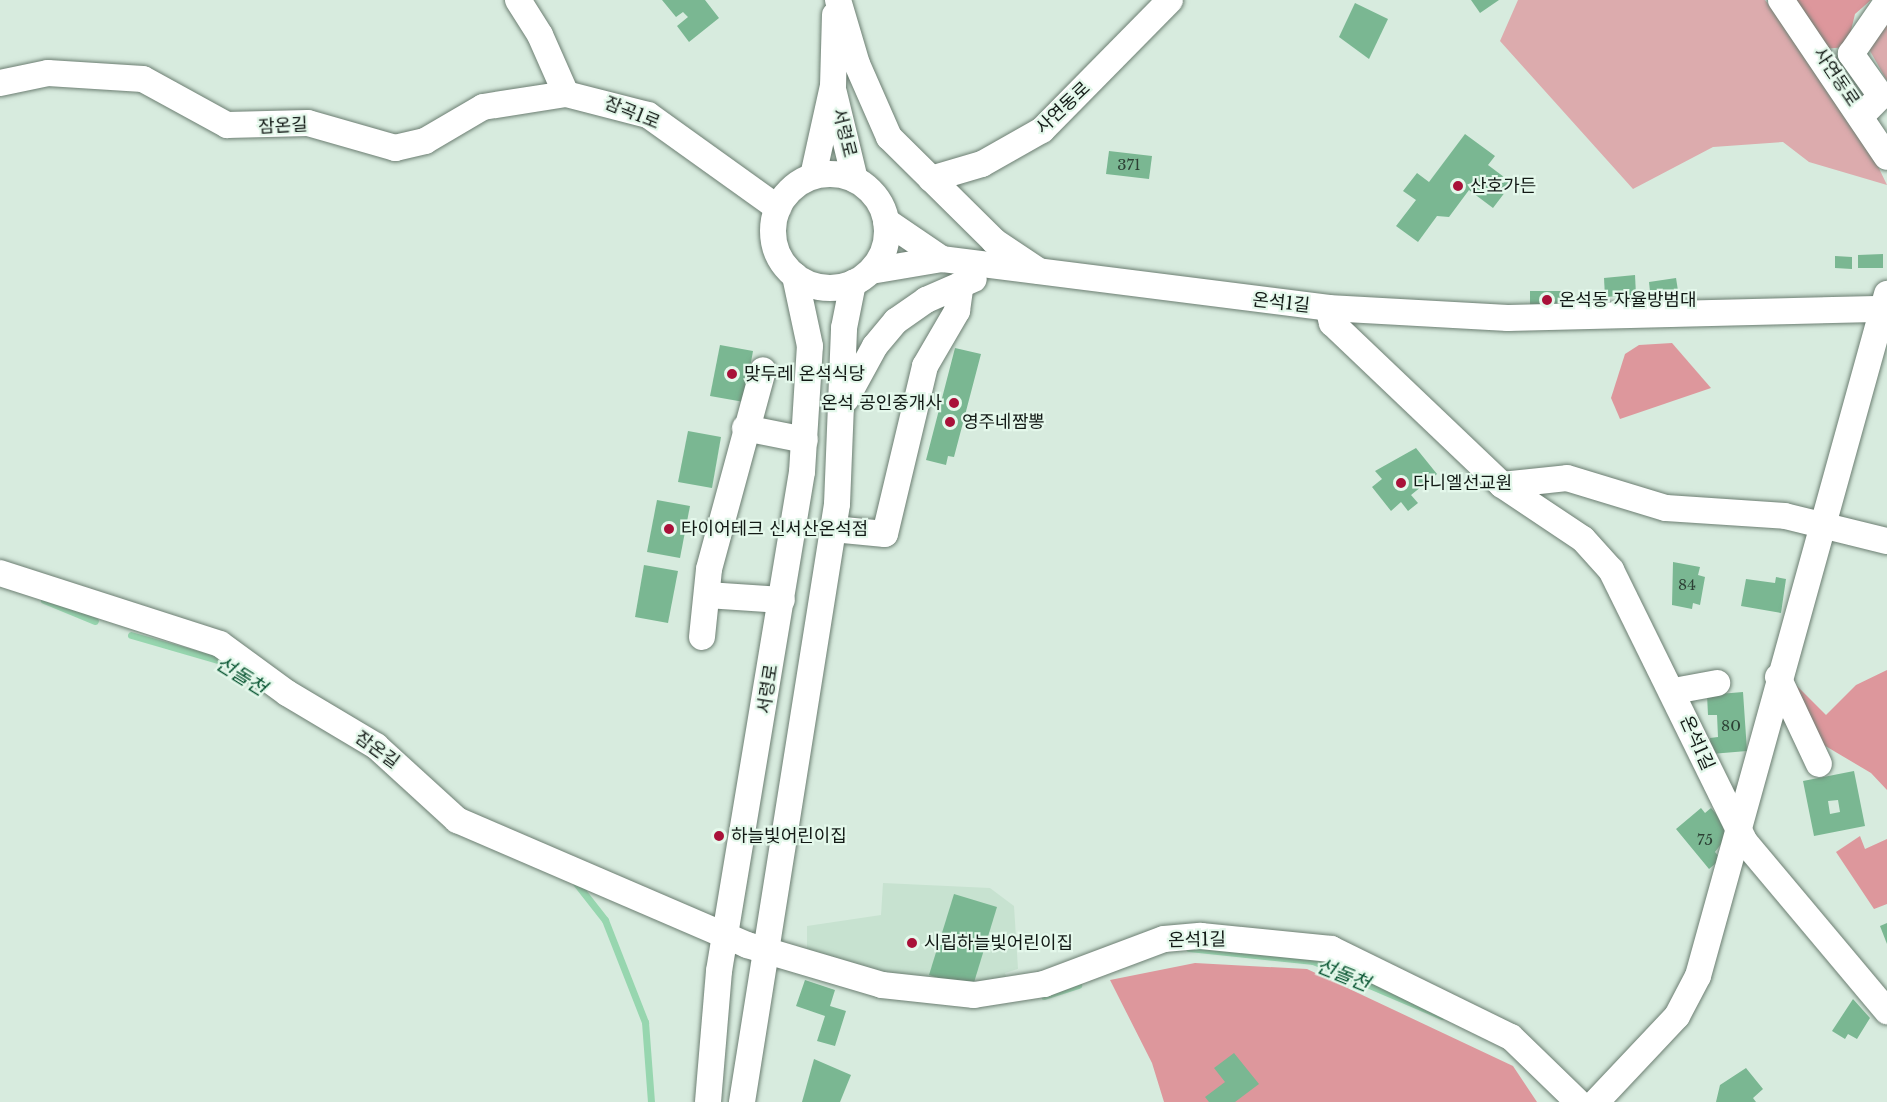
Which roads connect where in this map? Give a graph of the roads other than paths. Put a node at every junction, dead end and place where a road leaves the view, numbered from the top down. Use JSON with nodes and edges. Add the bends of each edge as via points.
{"nodes":[{"id":1,"x":518,"y":0,"type":"edge"},
{"id":2,"x":837,"y":0,"type":"edge"},
{"id":3,"x":1170,"y":0,"type":"edge"},
{"id":4,"x":1781,"y":0,"type":"edge"},
{"id":5,"x":1887,"y":2,"type":"edge"},
{"id":6,"x":0,"y":83,"type":"edge"},
{"id":7,"x":833,"y":86,"type":"junction"},
{"id":8,"x":566,"y":94,"type":"junction"},
{"id":9,"x":1862,"y":115,"type":"junction"},
{"id":10,"x":1887,"y":157,"type":"edge"},
{"id":11,"x":813,"y":176,"type":"junction"},
{"id":12,"x":931,"y":178,"type":"junction"},
{"id":13,"x":855,"y":180,"type":"junction"},
{"id":14,"x":778,"y":208,"type":"junction"},
{"id":15,"x":886,"y":222,"type":"junction"},
{"id":16,"x":942,"y":259,"type":"junction"},
{"id":17,"x":997,"y":270,"type":"junction"},
{"id":18,"x":795,"y":276,"type":"junction"},
{"id":19,"x":862,"y":277,"type":"junction"},
{"id":20,"x":1056,"y":277,"type":"junction"},
{"id":21,"x":961,"y":284,"type":"junction"},
{"id":22,"x":1885,"y":304,"type":"edge"},
{"id":23,"x":1328,"y":308,"type":"junction"},
{"id":24,"x":763,"y":370,"type":"dead end"},
{"id":25,"x":841,"y":412,"type":"junction"},
{"id":26,"x":745,"y":428,"type":"junction"},
{"id":27,"x":805,"y":440,"type":"junction"},
{"id":28,"x":1502,"y":485,"type":"junction"},
{"id":29,"x":1820,"y":522,"type":"junction"},
{"id":30,"x":833,"y":529,"type":"junction"},
{"id":31,"x":1887,"y":541,"type":"edge"},
{"id":32,"x":0,"y":573,"type":"edge"},
{"id":33,"x":706,"y":595,"type":"junction"},
{"id":34,"x":782,"y":600,"type":"junction"},
{"id":35,"x":702,"y":637,"type":"dead end"},
{"id":36,"x":1778,"y":677,"type":"junction"},
{"id":37,"x":1717,"y":683,"type":"dead end"},
{"id":38,"x":1674,"y":691,"type":"junction"},
{"id":39,"x":1819,"y":764,"type":"dead end"},
{"id":40,"x":749,"y":802,"type":"junction"},
{"id":41,"x":790,"y":807,"type":"junction"},
{"id":42,"x":1737,"y":828,"type":"junction"},
{"id":43,"x":746,"y":944,"type":"junction"},
{"id":44,"x":1887,"y":1011,"type":"edge"},
{"id":45,"x":712,"y":1041,"type":"junction"},
{"id":46,"x":748,"y":1044,"type":"junction"},
{"id":47,"x":708,"y":1102,"type":"edge"},
{"id":48,"x":742,"y":1102,"type":"edge"},
{"id":49,"x":1578,"y":1102,"type":"edge"},
{"id":50,"x":1596,"y":1102,"type":"edge"}],
"edges":[{"from":1,"to":8,"type":"street","via":[[540,35]]},
{"from":2,"to":7,"type":"street","name":"서령로"},
{"from":2,"to":12,"type":"street","via":[[884,129]]},
{"from":3,"to":12,"type":"street","name":"사연동로","via":[[1042,130],[982,164]]},
{"from":4,"to":9,"type":"street","name":"사연동로"},
{"from":5,"to":9,"type":"street","via":[[1851,54],[1881,96]]},
{"from":6,"to":8,"type":"street","name":"잠온길","via":[[48,73],[143,79],[227,125],[308,123],[395,148],[425,141],[483,107]]},
{"from":7,"to":11,"type":"street","name":"서령로"},
{"from":7,"to":13,"type":"street","name":"서령로"},
{"from":8,"to":14,"type":"street","name":"잠곡1로","via":[[648,115]]},
{"from":9,"to":10,"type":"street","name":"사연동로"},
{"from":11,"to":13,"type":"street","name":"서령로"},
{"from":11,"to":14,"type":"street","via":[[793,188]]},
{"from":12,"to":20,"type":"street","via":[[1006,251]]},
{"from":13,"to":15,"type":"street","name":"서령로","via":[[877,198]]},
{"from":14,"to":18,"type":"street","name":"서령로","via":[[776,250]]},
{"from":15,"to":16,"type":"street"},
{"from":15,"to":19,"type":"street","name":"서령로","via":[[883,253]]},
{"from":16,"to":17,"type":"street","name":"온석1길"},
{"from":16,"to":19,"type":"street"},
{"from":17,"to":20,"type":"street","name":"온석1길"},
{"from":17,"to":21,"type":"street"},
{"from":18,"to":19,"type":"street","via":[[826,288]]},
{"from":18,"to":27,"type":"street","name":"서령로","via":[[809,334]]},
{"from":19,"to":25,"type":"street","name":"서령로","via":[[844,328]]},
{"from":20,"to":23,"type":"street","name":"온석1길"},
{"from":21,"to":25,"type":"street","via":[[926,300],[886,332]]},
{"from":21,"to":30,"type":"street","via":[[957,311],[925,366],[885,534]]},
{"from":22,"to":23,"type":"street","via":[[1508,318]]},
{"from":22,"to":29,"type":"street"},
{"from":23,"to":28,"type":"street","name":"온석1길","via":[[1332,323]]},
{"from":24,"to":26,"type":"street"},
{"from":25,"to":30,"type":"street","name":"서령로"},
{"from":26,"to":27,"type":"street"},
{"from":26,"to":33,"type":"street"},
{"from":27,"to":34,"type":"street","name":"서령로"},
{"from":28,"to":29,"type":"street","via":[[1567,478],[1666,508]]},
{"from":28,"to":38,"type":"street","name":"온석1길","via":[[1568,527],[1600,558],[1622,586]]},
{"from":29,"to":31,"type":"street"},
{"from":29,"to":36,"type":"street"},
{"from":30,"to":41,"type":"street","name":"서령로"},
{"from":32,"to":43,"type":"street","name":"잠온길","via":[[220,644],[287,693],[376,746],[457,820]]},
{"from":33,"to":34,"type":"street"},
{"from":33,"to":35,"type":"street"},
{"from":34,"to":40,"type":"street","name":"서령로"},
{"from":36,"to":39,"type":"street"},
{"from":36,"to":42,"type":"street"},
{"from":37,"to":38,"type":"street"},
{"from":38,"to":42,"type":"street","name":"온석1길"},
{"from":40,"to":41,"type":"street"},
{"from":40,"to":43,"type":"street","name":"서령로"},
{"from":41,"to":43,"type":"street","name":"서령로"},
{"from":42,"to":44,"type":"street","name":"온석1길","via":[[1758,860]]},
{"from":42,"to":50,"type":"street","via":[[1687,1002]]},
{"from":43,"to":45,"type":"street","name":"서령로"},
{"from":43,"to":46,"type":"street","name":"서령로"},
{"from":43,"to":49,"type":"street","name":"온석1길","via":[[903,990],[974,995],[1044,984],[1164,939],[1201,936],[1331,949],[1511,1036]]},
{"from":45,"to":46,"type":"street"},
{"from":45,"to":47,"type":"street","name":"서령로"},
{"from":46,"to":48,"type":"street","name":"서령로"}]}
